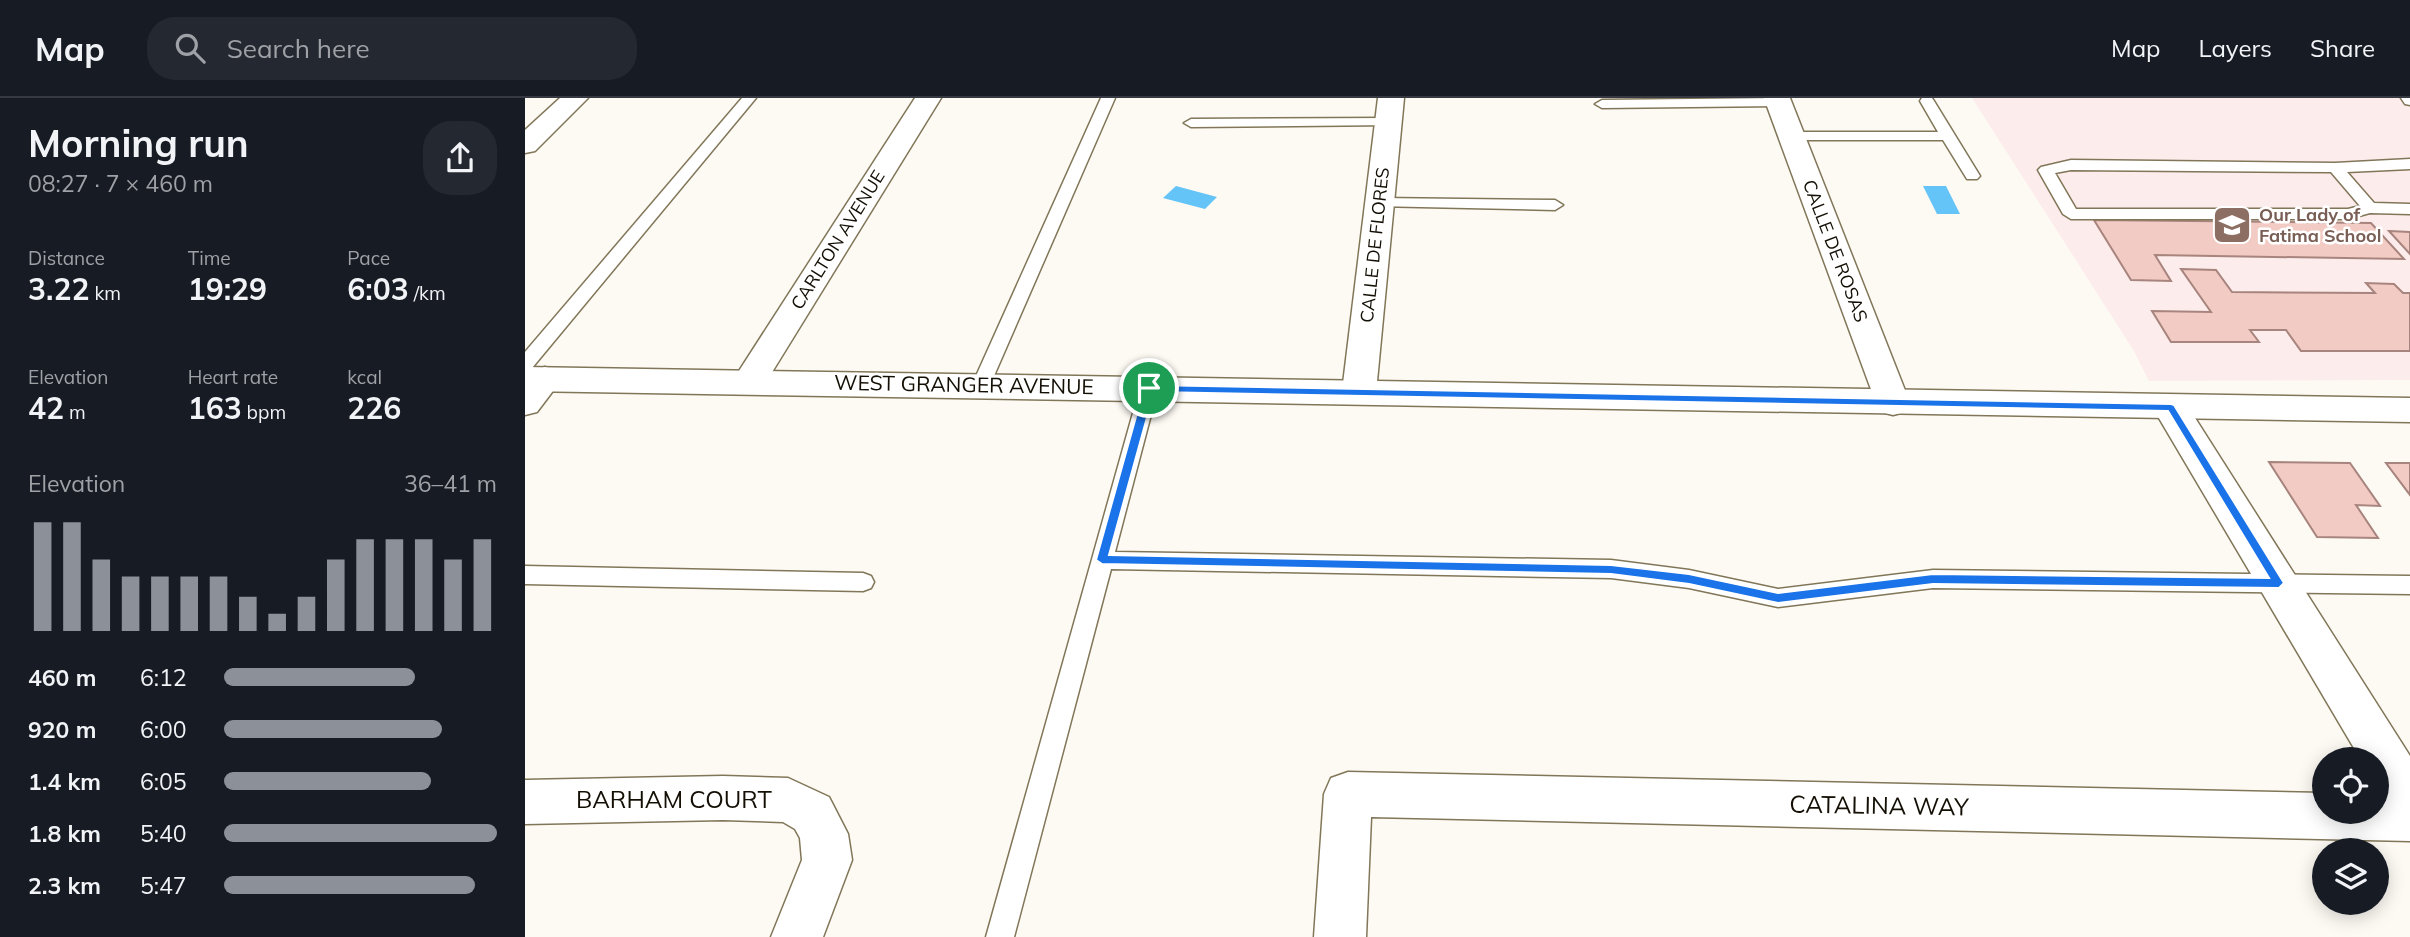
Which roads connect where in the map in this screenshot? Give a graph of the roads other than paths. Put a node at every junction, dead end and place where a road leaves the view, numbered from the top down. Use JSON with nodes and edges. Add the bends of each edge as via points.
{"nodes":[{"id":1,"x":575,"y":98,"type":"edge"},
{"id":2,"x":749,"y":98,"type":"edge"},
{"id":3,"x":928,"y":98,"type":"edge"},
{"id":4,"x":1108,"y":98,"type":"edge"},
{"id":5,"x":1778,"y":100,"type":"edge"},
{"id":6,"x":1927,"y":101,"type":"dead end"},
{"id":7,"x":1602,"y":104,"type":"dead end"},
{"id":8,"x":1390,"y":110,"type":"edge"},
{"id":9,"x":1191,"y":122,"type":"dead end"},
{"id":10,"x":1791,"y":136,"type":"junction"},
{"id":11,"x":1948,"y":136,"type":"junction"},
{"id":12,"x":525,"y":145,"type":"edge"},
{"id":13,"x":2410,"y":164,"type":"edge"},
{"id":14,"x":2335,"y":168,"type":"junction"},
{"id":15,"x":1972,"y":176,"type":"dead end"},
{"id":16,"x":1380,"y":202,"type":"junction"},
{"id":17,"x":1555,"y":205,"type":"dead end"},
{"id":18,"x":2370,"y":208,"type":"junction"},
{"id":19,"x":2410,"y":208,"type":"edge"},
{"id":20,"x":530,"y":381,"type":"edge"},
{"id":21,"x":749,"y":382,"type":"junction"},
{"id":22,"x":981,"y":385,"type":"junction"},
{"id":23,"x":1149,"y":388,"type":"junction"},
{"id":24,"x":1359,"y":392,"type":"junction"},
{"id":25,"x":1893,"y":403,"type":"junction"},
{"id":26,"x":2171,"y":408,"type":"junction"},
{"id":27,"x":2410,"y":410,"type":"edge"},
{"id":28,"x":1102,"y":560,"type":"junction"},
{"id":29,"x":525,"y":575,"type":"edge"},
{"id":30,"x":863,"y":582,"type":"dead end"},
{"id":31,"x":2279,"y":583,"type":"junction"},
{"id":32,"x":2410,"y":585,"type":"edge"},
{"id":33,"x":2410,"y":798,"type":"edge"},
{"id":34,"x":525,"y":802,"type":"edge"},
{"id":35,"x":2410,"y":818,"type":"edge"},
{"id":36,"x":796,"y":937,"type":"edge"},
{"id":37,"x":1000,"y":937,"type":"edge"},
{"id":38,"x":1340,"y":937,"type":"edge"}],
"edges":[{"from":1,"to":12,"type":"street"},
{"from":2,"to":20,"type":"lane"},
{"from":3,"to":21,"type":"street","name":"CARLTON AVENUE"},
{"from":4,"to":22,"type":"lane"},
{"from":5,"to":7,"type":"lane"},
{"from":5,"to":10,"type":"street","name":"CALLE DE ROSAS"},
{"from":6,"to":11,"type":"lane"},
{"from":8,"to":9,"type":"lane"},
{"from":8,"to":16,"type":"street","name":"CALLE DE FLORES"},
{"from":10,"to":11,"type":"lane"},
{"from":10,"to":25,"type":"street","name":"CALLE DE ROSAS"},
{"from":11,"to":15,"type":"lane"},
{"from":13,"to":14,"type":"lane"},
{"from":14,"to":18,"type":"lane"},
{"from":14,"to":18,"type":"lane","via":[[2071,165],[2046,170],[2071,214],[2348,214]]},
{"from":16,"to":17,"type":"lane"},
{"from":16,"to":24,"type":"street","name":"CALLE DE FLORES"},
{"from":18,"to":19,"type":"lane"},
{"from":20,"to":21,"type":"street","name":"WEST GRANGER AVENUE"},
{"from":21,"to":22,"type":"street","name":"WEST GRANGER AVENUE"},
{"from":22,"to":23,"type":"street","name":"WEST GRANGER AVENUE"},
{"from":23,"to":24,"type":"street","name":"WEST GRANGER AVENUE"},
{"from":23,"to":28,"type":"lane"},
{"from":24,"to":25,"type":"street","name":"WEST GRANGER AVENUE"},
{"from":25,"to":26,"type":"street","name":"WEST GRANGER AVENUE"},
{"from":26,"to":27,"type":"street","name":"WEST GRANGER AVENUE"},
{"from":26,"to":31,"type":"street"},
{"from":28,"to":31,"type":"lane","via":[[1611,569],[1778,598],[1933,579]]},
{"from":28,"to":37,"type":"lane"},
{"from":29,"to":30,"type":"lane"},
{"from":31,"to":32,"type":"lane"},
{"from":31,"to":33,"type":"street"},
{"from":34,"to":36,"type":"street","name":"BARHAM COURT","via":[[788,800],[812,813],[824,834],[827,860]]},
{"from":35,"to":38,"type":"street","name":"CATALINA WAY","via":[[1348,794]]}]}
